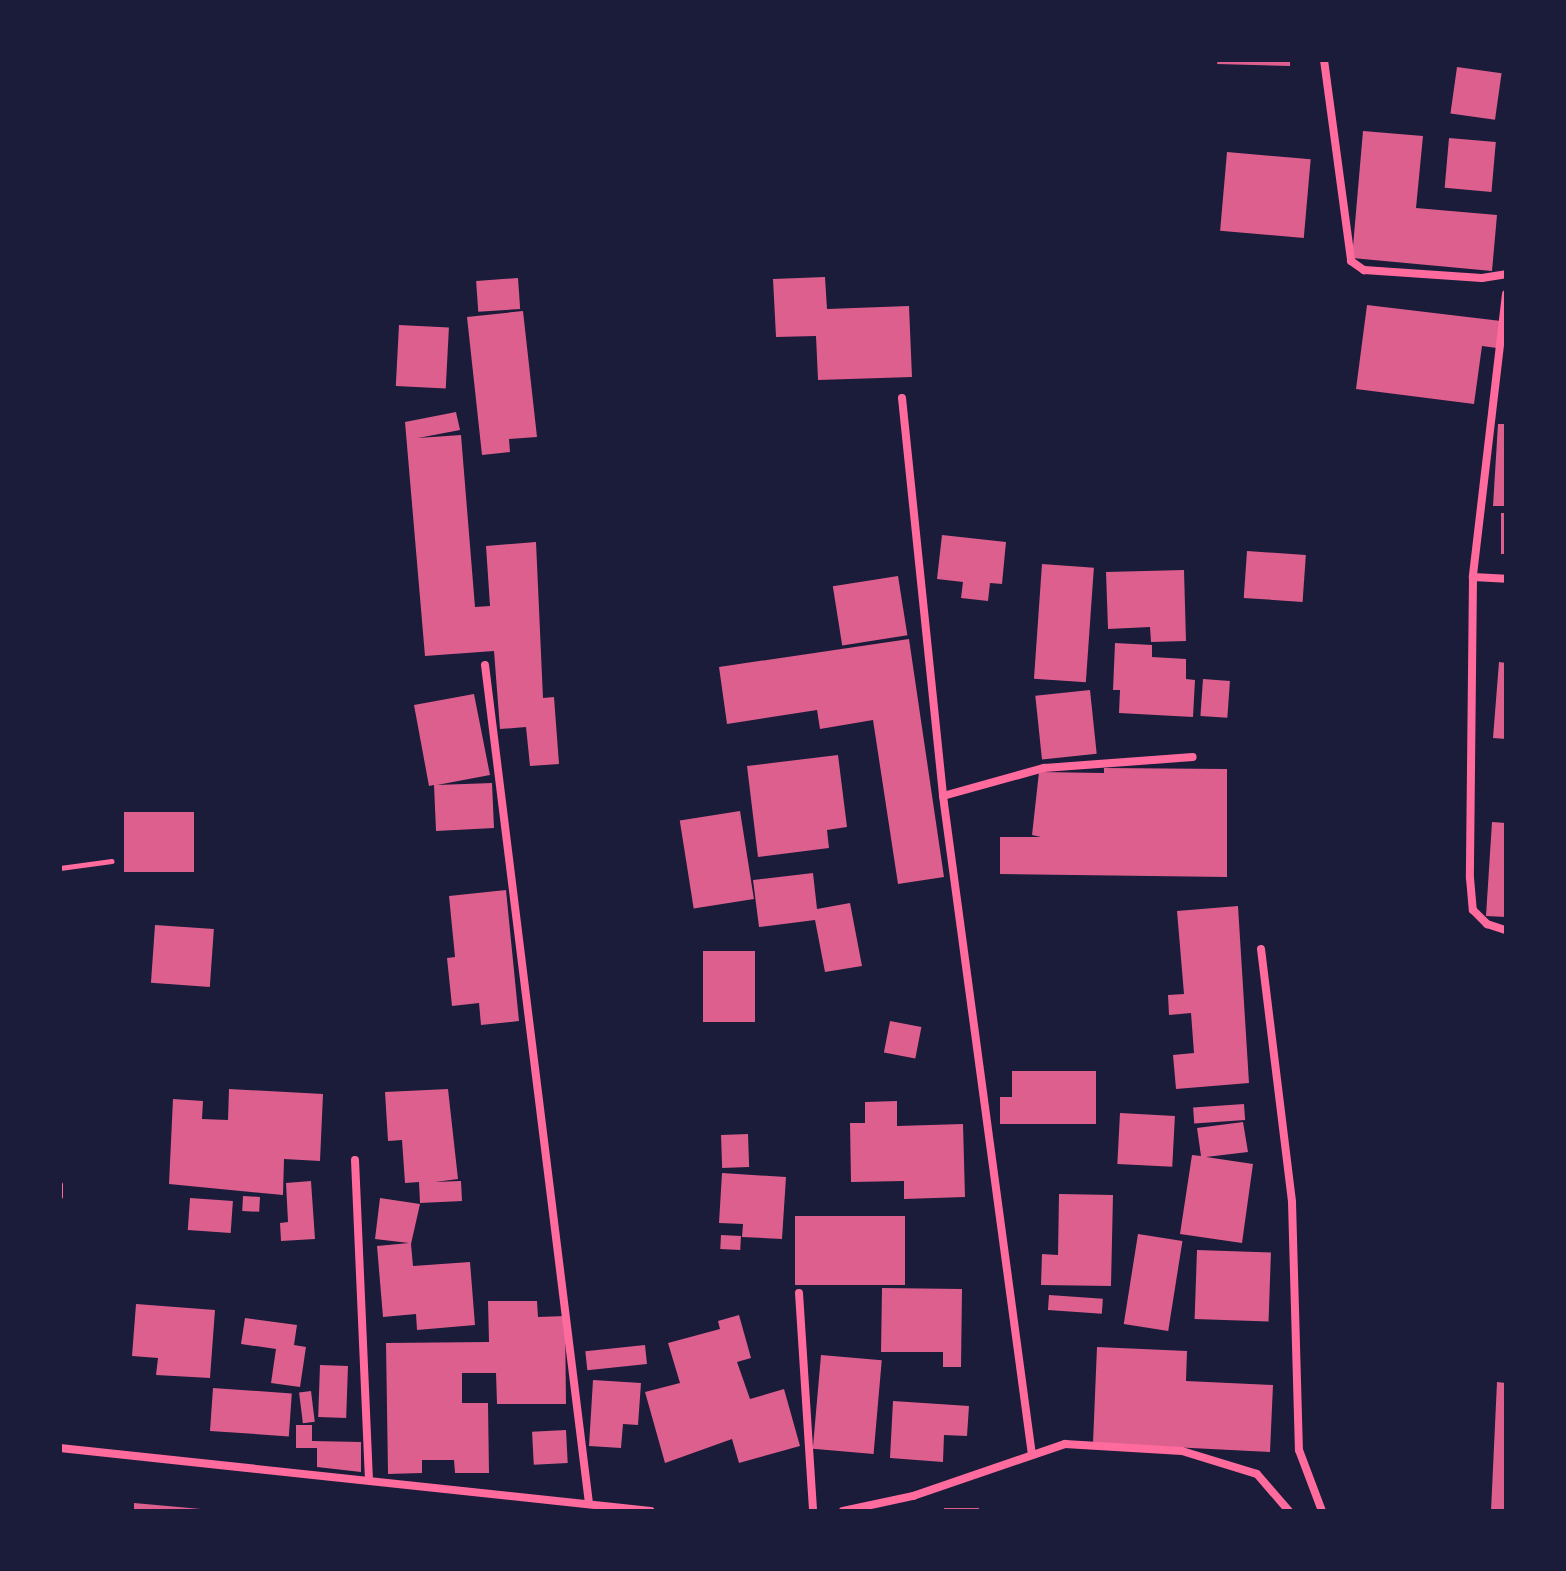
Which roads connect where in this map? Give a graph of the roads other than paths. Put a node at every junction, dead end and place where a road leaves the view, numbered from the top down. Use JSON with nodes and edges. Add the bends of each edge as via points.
{"nodes":[{"id":1,"x":1324,"y":60,"type":"edge"},
{"id":2,"x":1506,"y":274,"type":"edge"},
{"id":3,"x":1506,"y":294,"type":"edge"},
{"id":4,"x":902,"y":398,"type":"dead end"},
{"id":5,"x":1473,"y":577,"type":"junction"},
{"id":6,"x":1506,"y":579,"type":"edge"},
{"id":7,"x":485,"y":665,"type":"dead end"},
{"id":8,"x":1193,"y":757,"type":"dead end"},
{"id":9,"x":943,"y":796,"type":"junction"},
{"id":10,"x":1506,"y":930,"type":"edge"},
{"id":11,"x":1261,"y":949,"type":"dead end"},
{"id":12,"x":355,"y":1160,"type":"dead end"},
{"id":13,"x":799,"y":1293,"type":"dead end"},
{"id":14,"x":60,"y":1448,"type":"edge"},
{"id":15,"x":1032,"y":1455,"type":"junction"},
{"id":16,"x":369,"y":1477,"type":"junction"},
{"id":17,"x":589,"y":1503,"type":"junction"},
{"id":18,"x":651,"y":1511,"type":"edge"},
{"id":19,"x":813,"y":1511,"type":"edge"},
{"id":20,"x":843,"y":1511,"type":"edge"},
{"id":21,"x":1289,"y":1511,"type":"edge"},
{"id":22,"x":1322,"y":1511,"type":"edge"}],
"edges":[{"from":1,"to":2,"type":"street","via":[[1351,261],[1364,270],[1482,278]]},
{"from":3,"to":5,"type":"street"},
{"from":4,"to":9,"type":"street"},
{"from":5,"to":6,"type":"street"},
{"from":5,"to":10,"type":"street","via":[[1470,878],[1473,910],[1487,924]]},
{"from":7,"to":17,"type":"street"},
{"from":8,"to":9,"type":"street","via":[[1044,768]]},
{"from":9,"to":15,"type":"street"},
{"from":11,"to":22,"type":"street","via":[[1292,1202],[1299,1450]]},
{"from":12,"to":16,"type":"street"},
{"from":13,"to":19,"type":"street"},
{"from":14,"to":16,"type":"street"},
{"from":15,"to":20,"type":"street","via":[[913,1496]]},
{"from":15,"to":21,"type":"street","via":[[1065,1444],[1182,1451],[1257,1474]]},
{"from":16,"to":17,"type":"street"},
{"from":17,"to":18,"type":"street"}]}
